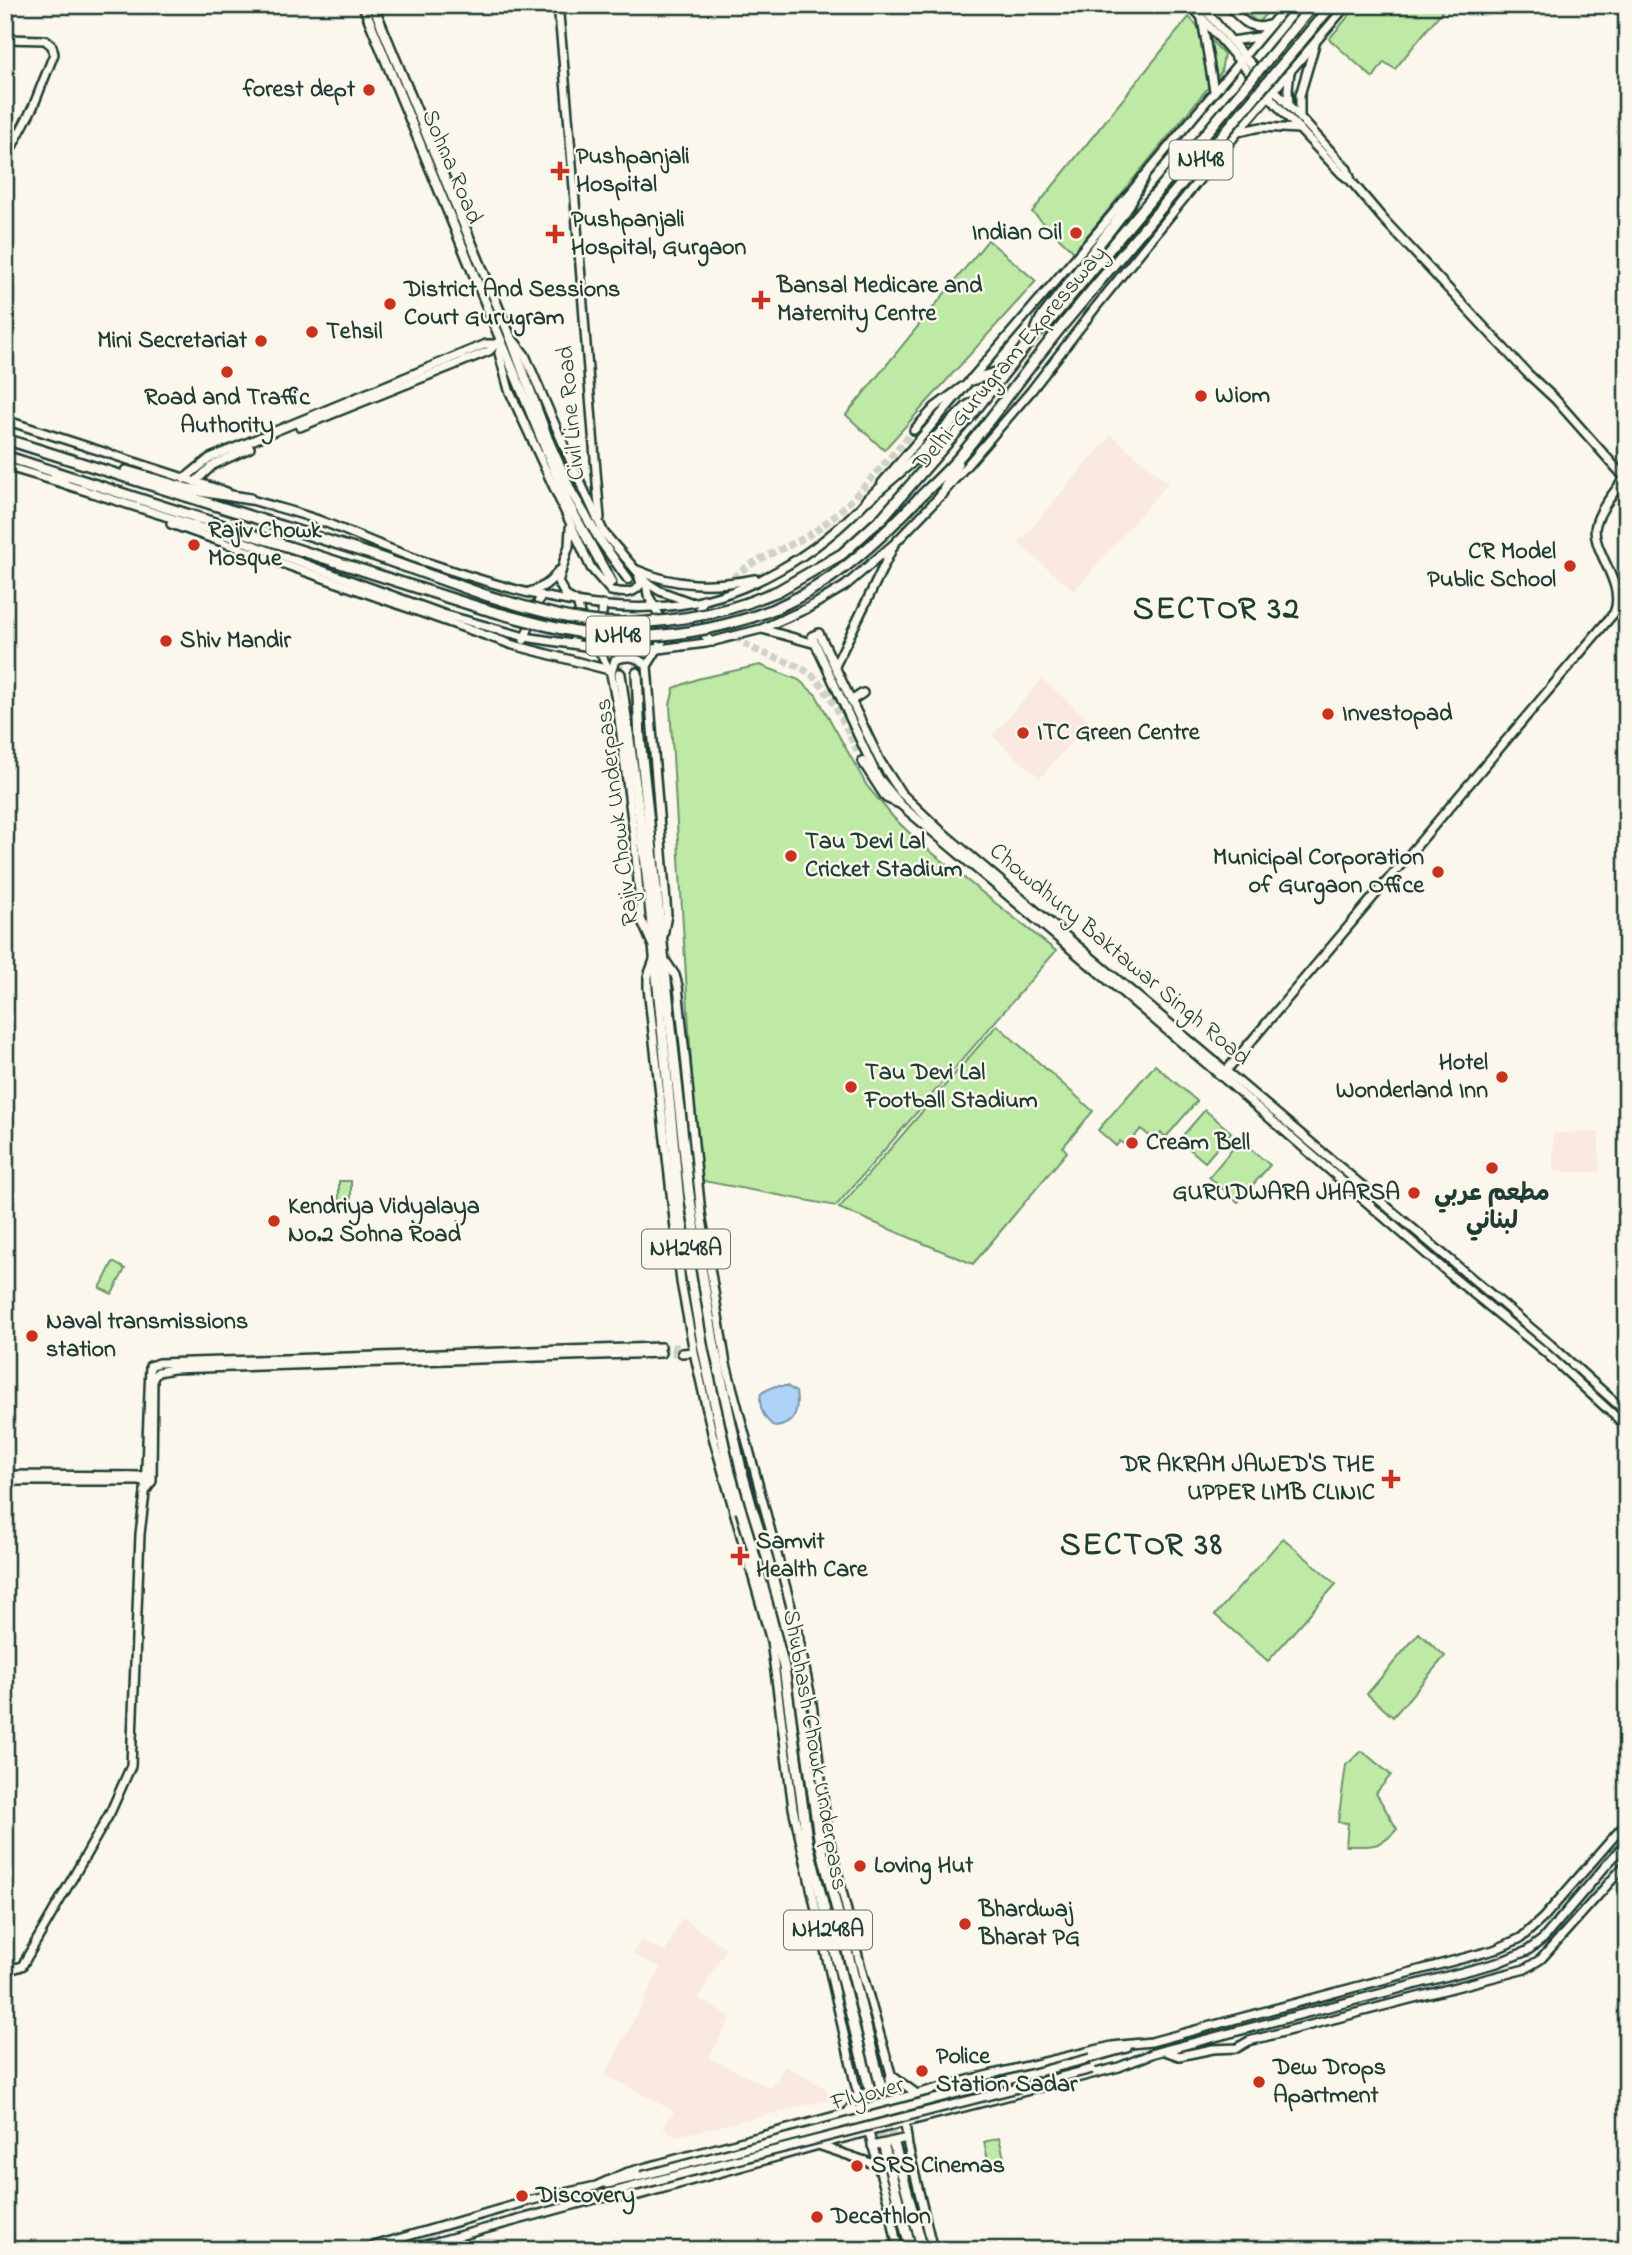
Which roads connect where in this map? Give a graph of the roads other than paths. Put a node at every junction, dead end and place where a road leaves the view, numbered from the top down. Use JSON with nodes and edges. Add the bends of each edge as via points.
{"nodes":[{"id":1,"x":363,"y":5,"type":"edge"},
{"id":2,"x":373,"y":5,"type":"edge"},
{"id":3,"x":558,"y":5,"type":"edge"},
{"id":4,"x":1191,"y":5,"type":"edge"},
{"id":5,"x":1201,"y":5,"type":"edge"},
{"id":6,"x":1228,"y":5,"type":"edge"},
{"id":7,"x":1287,"y":5,"type":"edge"},
{"id":8,"x":1314,"y":5,"type":"edge"},
{"id":9,"x":1332,"y":5,"type":"edge"},
{"id":10,"x":1347,"y":5,"type":"edge"},
{"id":11,"x":1201,"y":17,"type":"junction"},
{"id":12,"x":1271,"y":24,"type":"junction"},
{"id":13,"x":1261,"y":36,"type":"junction"},
{"id":14,"x":5,"y":39,"type":"edge"},
{"id":15,"x":1317,"y":40,"type":"junction"},
{"id":16,"x":1229,"y":44,"type":"junction"},
{"id":17,"x":1242,"y":59,"type":"junction"},
{"id":18,"x":1290,"y":71,"type":"junction"},
{"id":19,"x":1229,"y":73,"type":"junction"},
{"id":20,"x":1214,"y":91,"type":"junction"},
{"id":21,"x":1272,"y":92,"type":"junction"},
{"id":22,"x":1289,"y":105,"type":"junction"},
{"id":23,"x":1280,"y":108,"type":"junction"},
{"id":24,"x":1257,"y":110,"type":"junction"},
{"id":25,"x":1300,"y":117,"type":"junction"},
{"id":26,"x":1299,"y":129,"type":"junction"},
{"id":27,"x":1238,"y":132,"type":"junction"},
{"id":28,"x":5,"y":160,"type":"edge"},
{"id":29,"x":1143,"y":178,"type":"junction"},
{"id":30,"x":1351,"y":180,"type":"junction"},
{"id":31,"x":1034,"y":334,"type":"junction"},
{"id":32,"x":510,"y":336,"type":"junction"},
{"id":33,"x":500,"y":343,"type":"junction"},
{"id":34,"x":1006,"y":370,"type":"junction"},
{"id":35,"x":971,"y":380,"type":"junction"},
{"id":36,"x":985,"y":396,"type":"junction"},
{"id":37,"x":5,"y":420,"type":"edge"},
{"id":38,"x":914,"y":430,"type":"tunnel mouth"},
{"id":39,"x":5,"y":439,"type":"edge"},
{"id":40,"x":5,"y":456,"type":"edge"},
{"id":41,"x":961,"y":456,"type":"junction"},
{"id":42,"x":76,"y":461,"type":"junction"},
{"id":43,"x":5,"y":466,"type":"edge"},
{"id":44,"x":50,"y":470,"type":"junction"},
{"id":45,"x":184,"y":478,"type":"junction"},
{"id":46,"x":1626,"y":478,"type":"edge"},
{"id":47,"x":195,"y":482,"type":"junction"},
{"id":48,"x":67,"y":485,"type":"junction"},
{"id":49,"x":942,"y":494,"type":"junction"},
{"id":50,"x":250,"y":499,"type":"junction"},
{"id":51,"x":867,"y":500,"type":"junction"},
{"id":52,"x":569,"y":524,"type":"junction"},
{"id":53,"x":600,"y":525,"type":"junction"},
{"id":54,"x":895,"y":543,"type":"junction"},
{"id":55,"x":565,"y":559,"type":"junction"},
{"id":56,"x":635,"y":571,"type":"junction"},
{"id":57,"x":764,"y":577,"type":"junction"},
{"id":58,"x":628,"y":579,"type":"tunnel mouth"},
{"id":59,"x":611,"y":582,"type":"tunnel mouth"},
{"id":60,"x":646,"y":582,"type":"junction"},
{"id":61,"x":528,"y":593,"type":"junction"},
{"id":62,"x":541,"y":595,"type":"junction"},
{"id":63,"x":704,"y":599,"type":"junction"},
{"id":64,"x":577,"y":602,"type":"junction"},
{"id":65,"x":690,"y":602,"type":"junction"},
{"id":66,"x":603,"y":605,"type":"junction"},
{"id":67,"x":654,"y":607,"type":"junction"},
{"id":68,"x":761,"y":629,"type":"junction"},
{"id":69,"x":525,"y":637,"type":"junction"},
{"id":70,"x":712,"y":642,"type":"junction"},
{"id":71,"x":572,"y":643,"type":"junction"},
{"id":72,"x":816,"y":644,"type":"junction"},
{"id":73,"x":522,"y":647,"type":"junction"},
{"id":74,"x":598,"y":648,"type":"junction"},
{"id":75,"x":659,"y":649,"type":"junction"},
{"id":76,"x":647,"y":666,"type":"junction"},
{"id":77,"x":835,"y":666,"type":"junction"},
{"id":78,"x":613,"y":673,"type":"junction"},
{"id":79,"x":637,"y":673,"type":"tunnel mouth"},
{"id":80,"x":863,"y":693,"type":"dead end"},
{"id":81,"x":851,"y":701,"type":"junction"},
{"id":82,"x":862,"y":761,"type":"tunnel mouth"},
{"id":83,"x":901,"y":805,"type":"junction"},
{"id":84,"x":657,"y":945,"type":"junction"},
{"id":85,"x":659,"y":959,"type":"junction"},
{"id":86,"x":1226,"y":1071,"type":"junction"},
{"id":87,"x":661,"y":1350,"type":"tunnel mouth"},
{"id":88,"x":682,"y":1350,"type":"tunnel mouth"},
{"id":89,"x":694,"y":1350,"type":"junction"},
{"id":90,"x":1627,"y":1413,"type":"edge"},
{"id":91,"x":1627,"y":1427,"type":"edge"},
{"id":92,"x":5,"y":1475,"type":"edge"},
{"id":93,"x":148,"y":1479,"type":"junction"},
{"id":94,"x":5,"y":1481,"type":"edge"},
{"id":95,"x":769,"y":1526,"type":"junction"},
{"id":96,"x":740,"y":1533,"type":"junction"},
{"id":97,"x":1627,"y":1822,"type":"edge"},
{"id":98,"x":1627,"y":1841,"type":"edge"},
{"id":99,"x":1607,"y":1845,"type":"junction"},
{"id":100,"x":1616,"y":1854,"type":"junction"},
{"id":101,"x":1627,"y":1863,"type":"edge"},
{"id":102,"x":5,"y":1962,"type":"edge"},
{"id":103,"x":1151,"y":2042,"type":"junction"},
{"id":104,"x":1164,"y":2051,"type":"junction"},
{"id":105,"x":1154,"y":2053,"type":"junction"},
{"id":106,"x":891,"y":2074,"type":"junction"},
{"id":107,"x":881,"y":2087,"type":"tunnel mouth"},
{"id":108,"x":870,"y":2090,"type":"tunnel mouth"},
{"id":109,"x":927,"y":2092,"type":"junction"},
{"id":110,"x":917,"y":2094,"type":"junction"},
{"id":111,"x":858,"y":2095,"type":"junction"},
{"id":112,"x":898,"y":2099,"type":"junction"},
{"id":113,"x":863,"y":2109,"type":"junction"},
{"id":114,"x":848,"y":2112,"type":"junction"},
{"id":115,"x":835,"y":2115,"type":"junction"},
{"id":116,"x":933,"y":2115,"type":"junction"},
{"id":117,"x":923,"y":2118,"type":"junction"},
{"id":118,"x":905,"y":2123,"type":"junction"},
{"id":119,"x":869,"y":2132,"type":"junction"},
{"id":120,"x":844,"y":2138,"type":"junction"},
{"id":121,"x":907,"y":2142,"type":"junction"},
{"id":122,"x":894,"y":2144,"type":"tunnel mouth"},
{"id":123,"x":819,"y":2146,"type":"junction"},
{"id":124,"x":872,"y":2146,"type":"junction"},
{"id":125,"x":884,"y":2147,"type":"tunnel mouth"},
{"id":126,"x":877,"y":2165,"type":"junction"},
{"id":127,"x":642,"y":2180,"type":"junction"},
{"id":128,"x":596,"y":2186,"type":"junction"},
{"id":129,"x":599,"y":2197,"type":"junction"},
{"id":130,"x":360,"y":2250,"type":"edge"},
{"id":131,"x":407,"y":2250,"type":"edge"},
{"id":132,"x":898,"y":2250,"type":"edge"},
{"id":133,"x":911,"y":2250,"type":"edge"},
{"id":134,"x":923,"y":2250,"type":"edge"},
{"id":135,"x":933,"y":2250,"type":"edge"}],
"edges":[{"from":1,"to":33,"type":"main road","name":"Sohna Road"},
{"from":2,"to":32,"type":"main road","name":"Sohna Road"},
{"from":3,"to":53,"type":"main road","name":"Civil Line Road"},
{"from":4,"to":11,"type":"main road"},
{"from":5,"to":16,"type":"main road"},
{"from":6,"to":12,"type":"main road","via":[[1253,27]]},
{"from":7,"to":12,"type":"main road"},
{"from":8,"to":31,"type":"highway","name":"Delhi-Gurugram Expressway","number":"NH48","bridge":true},
{"from":9,"to":41,"type":"highway","name":"Delhi-Gurugram Expressway","number":"NH48","bridge":true,"via":[[1036,357]]},
{"from":10,"to":15,"type":"main road"},
{"from":11,"to":16,"type":"main road"},
{"from":11,"to":20,"type":"main road"},
{"from":12,"to":13,"type":"main road"},
{"from":13,"to":16,"type":"main road"},
{"from":13,"to":17,"type":"main road"},
{"from":14,"to":28,"type":"main road","via":[[49,42],[54,54]]},
{"from":15,"to":18,"type":"main road"},
{"from":15,"to":25,"type":"main road","via":[[1300,95]]},
{"from":16,"to":17,"type":"main road"},
{"from":16,"to":19,"type":"main road"},
{"from":17,"to":19,"type":"main road"},
{"from":17,"to":21,"type":"main road"},
{"from":18,"to":21,"type":"main road"},
{"from":18,"to":22,"type":"main road"},
{"from":19,"to":20,"type":"main road"},
{"from":20,"to":29,"type":"main road"},
{"from":21,"to":22,"type":"main road"},
{"from":21,"to":23,"type":"main road"},
{"from":21,"to":24,"type":"main road"},
{"from":22,"to":25,"type":"main road"},
{"from":23,"to":24,"type":"main road"},
{"from":23,"to":26,"type":"main road"},
{"from":24,"to":27,"type":"main road"},
{"from":25,"to":30,"type":"main road","via":[[1347,169]]},
{"from":26,"to":27,"type":"main road","via":[[1264,126]]},
{"from":26,"to":30,"type":"main road"},
{"from":27,"to":49,"type":"main road","via":[[1031,391]]},
{"from":29,"to":31,"type":"highway","via":[[1127,208]]},
{"from":29,"to":35,"type":"main road"},
{"from":30,"to":46,"type":"main road"},
{"from":31,"to":34,"type":"highway","name":"Delhi-Gurugram Expressway","number":"NH48"},
{"from":32,"to":53,"type":"main road","via":[[525,355]]},
{"from":32,"to":58,"type":"main road","via":[[572,493]]},
{"from":33,"to":45,"type":"main road","via":[[486,344],[210,458]]},
{"from":33,"to":47,"type":"main road","via":[[222,460]]},
{"from":33,"to":52,"type":"main road","via":[[516,407]]},
{"from":33,"to":59,"type":"main road","via":[[567,501]]},
{"from":34,"to":35,"type":"highway"},
{"from":34,"to":36,"type":"highway","name":"Delhi-Gurugram Expressway","number":"NH48"},
{"from":35,"to":38,"type":"main road"},
{"from":35,"to":51,"type":"main road"},
{"from":36,"to":42,"type":"highway","name":"Delhi-Gurugram Expressway","number":"NH48","bridge":true,"via":[[903,495],[854,544],[828,562],[747,603],[655,621],[586,621],[488,596]]},
{"from":36,"to":51,"type":"highway","via":[[968,406]]},
{"from":37,"to":45,"type":"main road"},
{"from":39,"to":42,"type":"highway","name":"Delhi-Gurugram Expressway","number":"NH48"},
{"from":40,"to":44,"type":"highway","name":"Delhi-Gurugram Expressway","number":"NH48"},
{"from":41,"to":44,"type":"highway","name":"Delhi-Gurugram Expressway","number":"NH48","bridge":true,"via":[[862,554],[795,600],[752,617],[691,632],[618,636],[554,628],[484,609]]},
{"from":41,"to":49,"type":"highway"},
{"from":42,"to":50,"type":"highway"},
{"from":43,"to":48,"type":"main road"},
{"from":44,"to":48,"type":"main road"},
{"from":45,"to":47,"type":"main road"},
{"from":46,"to":86,"type":"main road","via":[[1595,528],[1616,589],[1615,613]]},
{"from":47,"to":50,"type":"main road"},
{"from":48,"to":69,"type":"main road","via":[[231,537],[443,614]]},
{"from":48,"to":73,"type":"main road"},
{"from":49,"to":54,"type":"main road"},
{"from":50,"to":61,"type":"main road","via":[[419,560]]},
{"from":51,"to":57,"type":"main road","via":[[813,549]]},
{"from":52,"to":55,"type":"main road"},
{"from":52,"to":56,"type":"main road","via":[[591,568],[611,591],[628,594],[637,590],[641,583]]},
{"from":53,"to":56,"type":"main road"},
{"from":54,"to":68,"type":"main road","via":[[845,586]]},
{"from":54,"to":77,"type":"main road"},
{"from":55,"to":61,"type":"main road","via":[[554,579]]},
{"from":55,"to":64,"type":"main road","via":[[558,582],[566,596]]},
{"from":56,"to":57,"type":"main road","via":[[694,585]]},
{"from":56,"to":60,"type":"main road"},
{"from":57,"to":63,"type":"main road"},
{"from":60,"to":65,"type":"main road"},
{"from":60,"to":67,"type":"main road"},
{"from":61,"to":62,"type":"main road"},
{"from":62,"to":64,"type":"main road"},
{"from":62,"to":69,"type":"main road"},
{"from":63,"to":65,"type":"main road"},
{"from":63,"to":70,"type":"main road","via":[[696,625]]},
{"from":64,"to":66,"type":"main road"},
{"from":64,"to":71,"type":"main road","via":[[580,629]]},
{"from":65,"to":67,"type":"main road"},
{"from":66,"to":67,"type":"main road"},
{"from":66,"to":74,"type":"main road"},
{"from":67,"to":75,"type":"main road","via":[[663,628]]},
{"from":68,"to":70,"type":"main road"},
{"from":68,"to":72,"type":"main road"},
{"from":69,"to":71,"type":"main road"},
{"from":69,"to":73,"type":"main road"},
{"from":70,"to":75,"type":"main road"},
{"from":71,"to":74,"type":"main road"},
{"from":72,"to":77,"type":"main road","name":"Chowdhury Baktawar Singh Road","via":[[812,636],[819,633]]},
{"from":72,"to":83,"type":"main road","name":"Chowdhury Baktawar Singh Road","via":[[877,776]]},
{"from":73,"to":78,"type":"main road"},
{"from":74,"to":75,"type":"main road"},
{"from":74,"to":78,"type":"main road"},
{"from":75,"to":76,"type":"main road"},
{"from":76,"to":78,"type":"main road","via":[[625,656],[615,660]]},
{"from":76,"to":84,"type":"main road","via":[[667,915]]},
{"from":77,"to":81,"type":"main road","name":"Chowdhury Baktawar Singh Road"},
{"from":78,"to":84,"type":"highway","name":"Rajiv Chowk Underpass","number":"NH248A"},
{"from":79,"to":84,"type":"highway","name":"Rajiv Chowk Underpass","number":"NH248A"},
{"from":80,"to":81,"type":"main road"},
{"from":81,"to":86,"type":"main road","name":"Chowdhury Baktawar Singh Road","via":[[901,793]]},
{"from":82,"to":83,"type":"main road","via":[[886,798]]},
{"from":83,"to":91,"type":"main road","name":"Chowdhury Baktawar Singh Road","via":[[1545,1352]]},
{"from":84,"to":85,"type":"highway","number":"NH248A"},
{"from":85,"to":89,"type":"main road","via":[[649,976],[649,1001],[681,1282]]},
{"from":85,"to":95,"type":"main road","via":[[675,975],[678,986],[701,1213],[726,1364]]},
{"from":85,"to":107,"type":"highway","name":"Shubhash Chowk Underpass","number":"NH248A","bridge":true,"via":[[714,1346],[741,1469],[795,1664],[819,1838]]},
{"from":85,"to":108,"type":"highway","name":"Shubhash Chowk Underpass","number":"NH248A","bridge":true,"via":[[686,1247],[703,1349],[730,1473],[783,1667],[807,1840]]},
{"from":86,"to":90,"type":"main road","name":"Chowdhury Baktawar Singh Road"},
{"from":87,"to":93,"type":"main road","via":[[158,1363],[149,1370]]},
{"from":88,"to":89,"type":"main road"},
{"from":89,"to":96,"type":"main road"},
{"from":92,"to":93,"type":"main road"},
{"from":93,"to":94,"type":"main road"},
{"from":93,"to":102,"type":"main road","via":[[140,1534],[130,1773],[22,1966]]},
{"from":95,"to":96,"type":"main road"},
{"from":95,"to":106,"type":"main road","via":[[809,1688],[827,1830]]},
{"from":96,"to":111,"type":"main road","via":[[771,1641],[793,1808]]},
{"from":97,"to":99,"type":"main road"},
{"from":98,"to":100,"type":"main road"},
{"from":99,"to":100,"type":"main road"},
{"from":99,"to":103,"type":"main road","via":[[1544,1918],[1521,1938],[1494,1950]]},
{"from":100,"to":104,"type":"main road","via":[[1553,1928],[1527,1951],[1497,1963]]},
{"from":101,"to":104,"type":"main road","via":[[1541,1959],[1525,1969],[1249,2041],[1227,2052],[1213,2049],[1176,2056]]},
{"from":103,"to":109,"type":"main road","via":[[1112,2046]]},
{"from":103,"to":127,"type":"main road","name":"Flyover","bridge":true},
{"from":104,"to":105,"type":"main road"},
{"from":105,"to":116,"type":"main road","via":[[1119,2067]]},
{"from":105,"to":127,"type":"main road","name":"Flyover","bridge":true},
{"from":106,"to":110,"type":"main road"},
{"from":106,"to":111,"type":"main road","via":[[888,2088]]},
{"from":106,"to":112,"type":"main road"},
{"from":109,"to":110,"type":"main road"},
{"from":109,"to":116,"type":"main road","via":[[918,2102],[919,2110]]},
{"from":110,"to":112,"type":"main road"},
{"from":111,"to":113,"type":"main road"},
{"from":111,"to":114,"type":"main road"},
{"from":112,"to":113,"type":"main road"},
{"from":112,"to":118,"type":"main road"},
{"from":113,"to":114,"type":"main road"},
{"from":113,"to":119,"type":"main road"},
{"from":114,"to":115,"type":"main road"},
{"from":115,"to":120,"type":"main road","via":[[846,2120],[849,2130]]},
{"from":115,"to":128,"type":"main road","via":[[625,2173]]},
{"from":116,"to":117,"type":"main road"},
{"from":117,"to":118,"type":"main road"},
{"from":117,"to":121,"type":"main road"},
{"from":118,"to":119,"type":"main road"},
{"from":118,"to":121,"type":"main road"},
{"from":119,"to":120,"type":"main road"},
{"from":119,"to":124,"type":"main road"},
{"from":120,"to":123,"type":"main road"},
{"from":121,"to":124,"type":"main road"},
{"from":121,"to":135,"type":"main road"},
{"from":122,"to":134,"type":"highway"},
{"from":123,"to":126,"type":"main road"},
{"from":123,"to":129,"type":"main road","via":[[639,2194]]},
{"from":124,"to":126,"type":"main road"},
{"from":125,"to":133,"type":"highway"},
{"from":126,"to":132,"type":"main road"},
{"from":127,"to":128,"type":"main road","name":"Flyover"},
{"from":127,"to":129,"type":"main road","name":"Flyover"},
{"from":128,"to":130,"type":"main road"},
{"from":129,"to":131,"type":"main road"}]}
